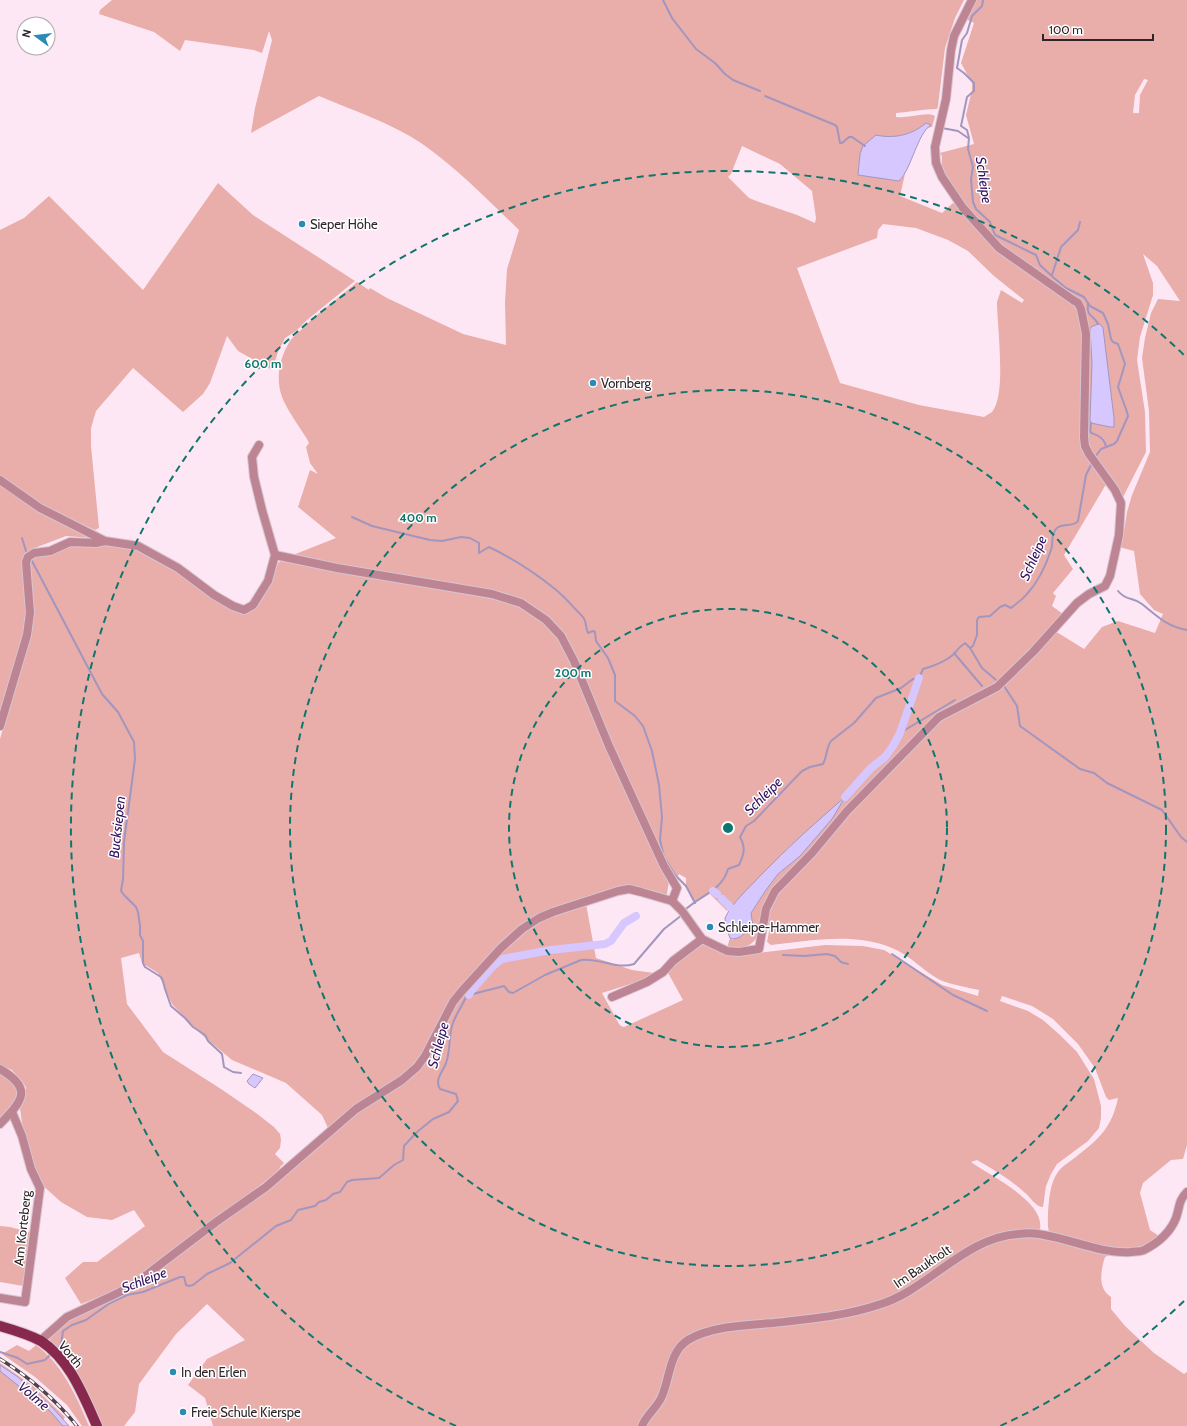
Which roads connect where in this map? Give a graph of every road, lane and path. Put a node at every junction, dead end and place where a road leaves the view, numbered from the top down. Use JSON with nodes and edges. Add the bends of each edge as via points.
{"nodes":[{"id":1,"x":972,"y":0,"type":"edge"},
{"id":2,"x":259,"y":445,"type":"dead end"},
{"id":3,"x":0,"y":480,"type":"edge"},
{"id":4,"x":105,"y":541,"type":"junction"},
{"id":5,"x":275,"y":554,"type":"junction"},
{"id":6,"x":0,"y":726,"type":"edge"},
{"id":7,"x":672,"y":901,"type":"junction"},
{"id":8,"x":702,"y":939,"type":"junction"},
{"id":9,"x":612,"y":997,"type":"dead end"},
{"id":10,"x":0,"y":1069,"type":"edge"},
{"id":11,"x":12,"y":1112,"type":"junction"},
{"id":12,"x":0,"y":1124,"type":"edge"},
{"id":13,"x":1187,"y":1192,"type":"edge"},
{"id":14,"x":0,"y":1298,"type":"edge"},
{"id":15,"x":0,"y":1326,"type":"edge"},
{"id":16,"x":43,"y":1343,"type":"junction"},
{"id":17,"x":97,"y":1426,"type":"edge"},
{"id":18,"x":642,"y":1426,"type":"edge"}],
"edges":[{"from":1,"to":8,"type":"street","via":[[954,36],[946,99],[935,147],[936,162],[942,177],[963,208],[999,248],[1073,300],[1081,309],[1086,334],[1085,446],[1122,503],[1119,535],[1110,576],[1105,586],[1077,602],[1033,652],[997,687],[939,717],[847,811],[812,853],[775,891],[766,909],[759,949],[727,951]]},
{"from":2,"to":5,"type":"street","via":[[252,457],[254,477]]},
{"from":3,"to":4,"type":"street","via":[[40,508]]},
{"from":4,"to":5,"type":"street","via":[[138,546],[178,568],[214,595],[244,610],[253,605],[268,581]]},
{"from":4,"to":6,"type":"street","via":[[70,542],[55,550],[34,553],[28,557],[26,565],[30,614],[27,635]]},
{"from":5,"to":7,"type":"street","via":[[336,568],[492,594],[521,603],[546,620],[561,636],[574,661],[664,866],[677,888]]},
{"from":7,"to":8,"type":"street"},
{"from":7,"to":16,"type":"street","via":[[630,889],[539,918],[501,948],[460,992],[425,1056],[402,1080],[356,1109],[266,1187],[157,1268],[120,1292],[67,1316]]},
{"from":8,"to":9,"type":"street","via":[[663,972]]},
{"from":10,"to":11,"type":"street","via":[[22,1088],[21,1098]]},
{"from":11,"to":12,"type":"street"},
{"from":11,"to":14,"type":"street","name":"Am Korteberg","via":[[40,1188],[25,1302]]},
{"from":13,"to":18,"type":"street","name":"Im Baukholt","via":[[1178,1206],[1168,1233],[1142,1251],[1119,1253],[1044,1234],[1018,1234],[986,1242],[962,1254],[904,1295],[879,1305],[846,1314],[736,1326],[708,1332],[687,1341],[674,1356],[662,1397]]},
{"from":15,"to":16,"type":"main road","name":"Vorth","via":[[22,1332]]},
{"from":16,"to":17,"type":"main road","name":"Vorth","via":[[67,1367]]}]}
